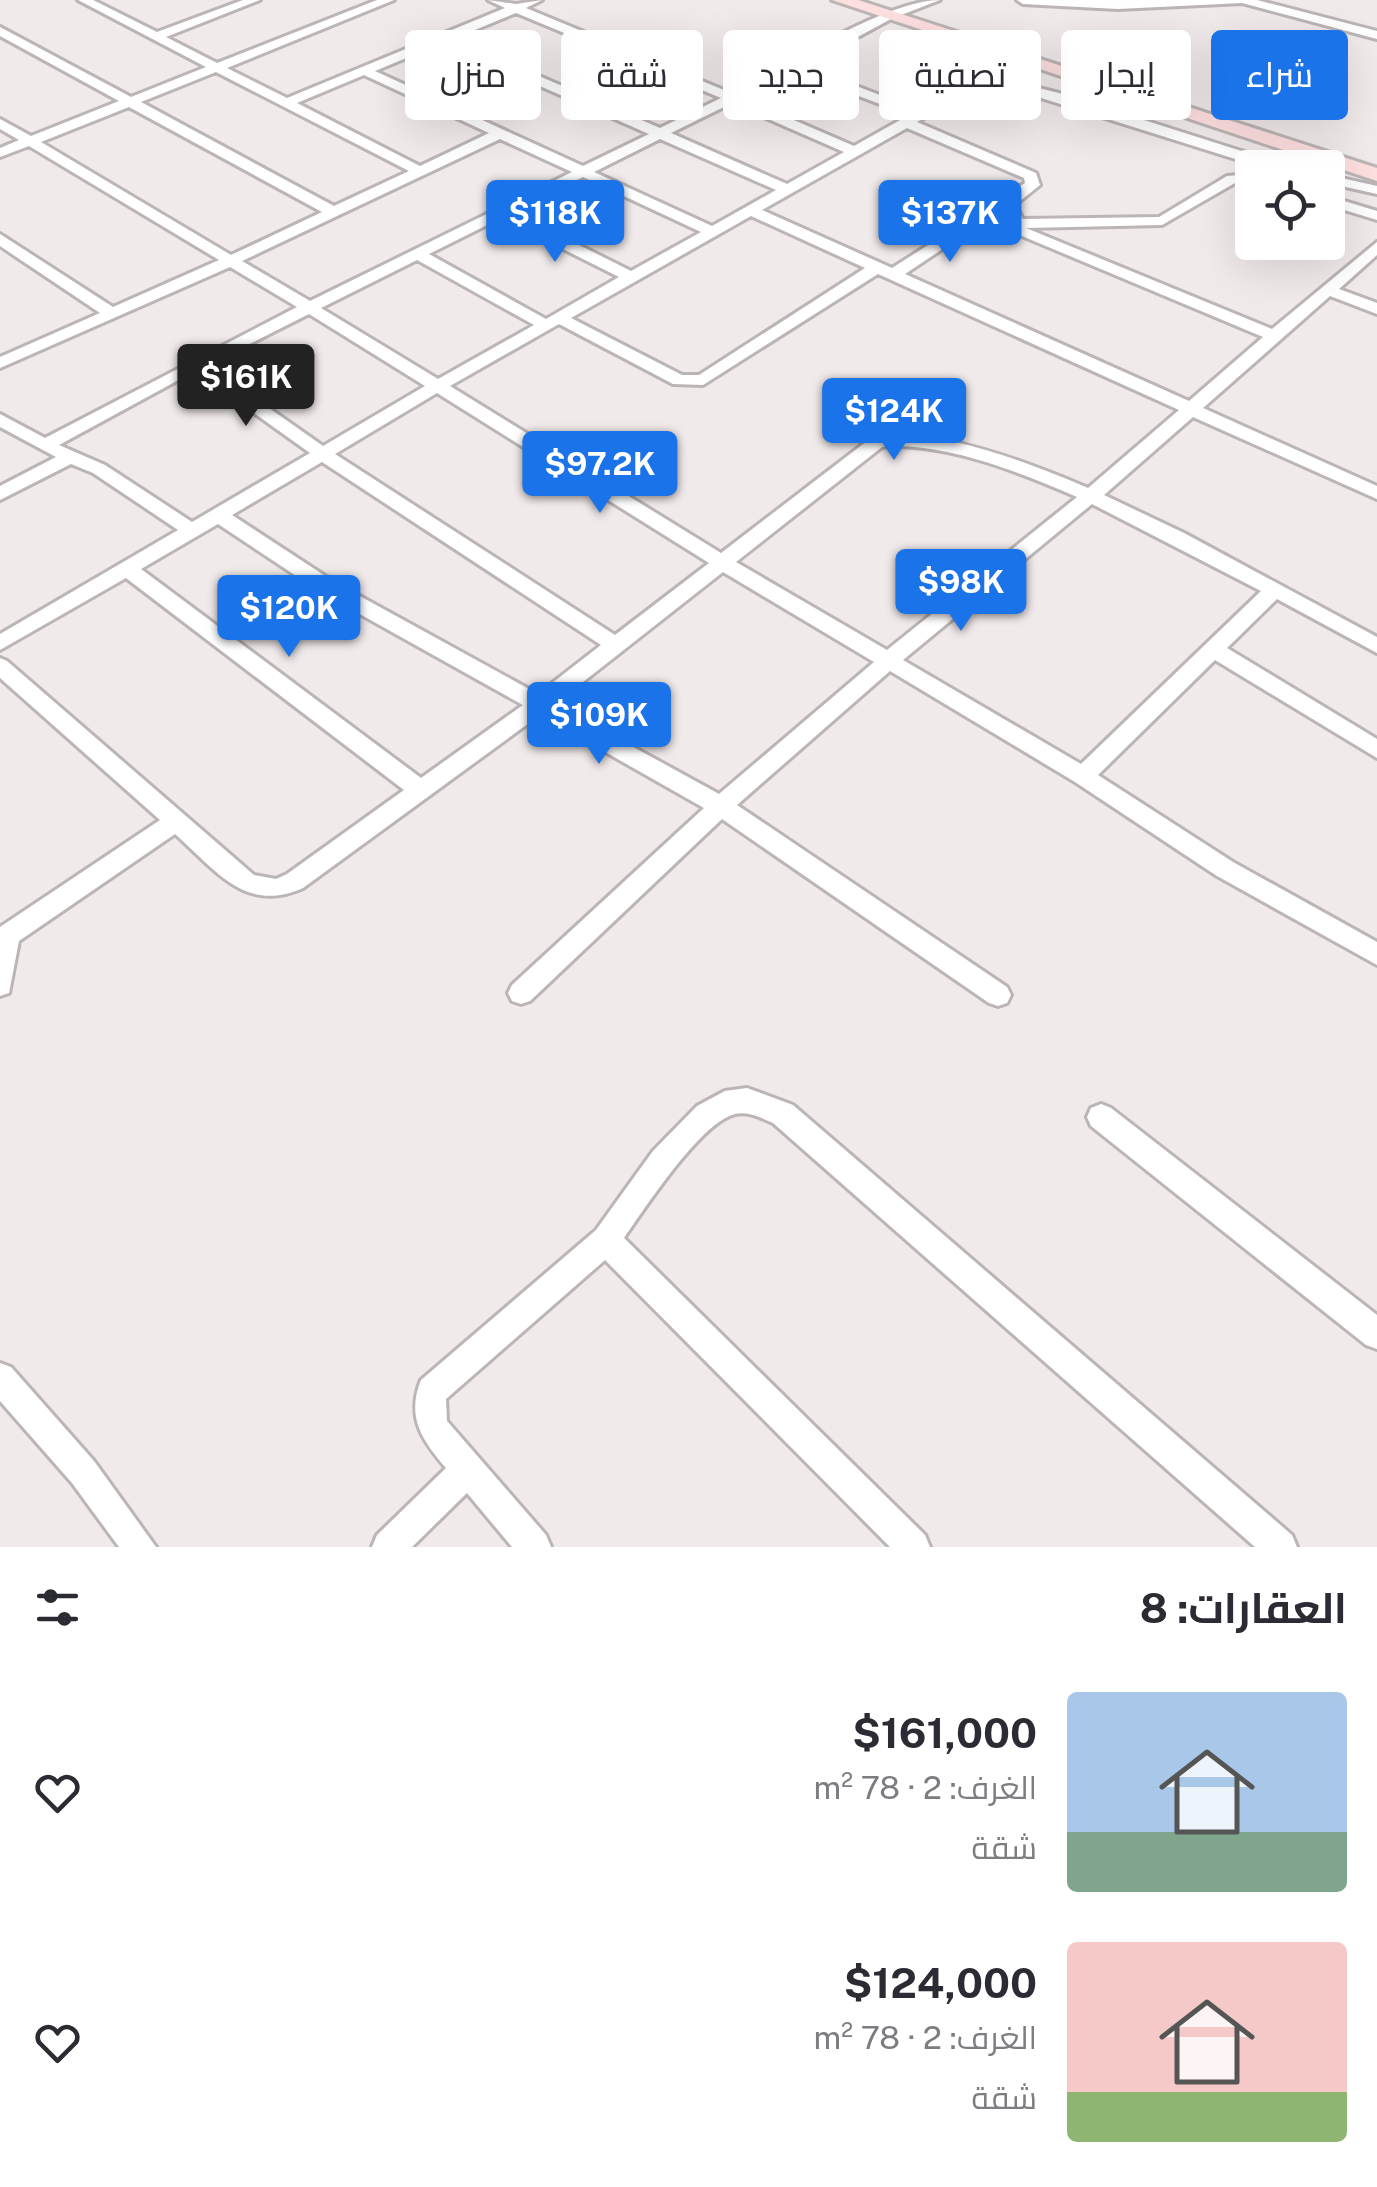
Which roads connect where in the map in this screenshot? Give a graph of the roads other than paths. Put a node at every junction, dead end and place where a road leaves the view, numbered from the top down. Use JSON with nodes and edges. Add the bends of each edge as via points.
{"nodes":[{"id":1,"x":84,"y":0,"type":"edge"},
{"id":2,"x":214,"y":0,"type":"edge"},
{"id":3,"x":254,"y":0,"type":"edge"},
{"id":4,"x":388,"y":0,"type":"edge"},
{"id":5,"x":494,"y":0,"type":"edge"},
{"id":6,"x":536,"y":0,"type":"edge"},
{"id":7,"x":841,"y":0,"type":"edge"},
{"id":8,"x":870,"y":0,"type":"edge"},
{"id":9,"x":934,"y":0,"type":"edge"},
{"id":10,"x":1023,"y":0,"type":"edge"},
{"id":11,"x":1242,"y":0,"type":"edge"},
{"id":12,"x":232,"y":9,"type":"junction"},
{"id":13,"x":513,"y":10,"type":"junction"},
{"id":14,"x":894,"y":13,"type":"junction"},
{"id":15,"x":462,"y":30,"type":"edge"},
{"id":16,"x":939,"y":30,"type":"edge"},
{"id":17,"x":0,"y":31,"type":"edge"},
{"id":18,"x":859,"y":32,"type":"edge"},
{"id":19,"x":1377,"y":35,"type":"edge"},
{"id":20,"x":155,"y":36,"type":"junction"},
{"id":21,"x":405,"y":53,"type":"edge"},
{"id":22,"x":1041,"y":67,"type":"edge"},
{"id":23,"x":217,"y":69,"type":"junction"},
{"id":24,"x":363,"y":70,"type":"junction"},
{"id":25,"x":541,"y":82,"type":"edge"},
{"id":26,"x":1041,"y":93,"type":"edge"},
{"id":27,"x":723,"y":95,"type":"edge"},
{"id":28,"x":723,"y":101,"type":"edge"},
{"id":29,"x":133,"y":102,"type":"junction"},
{"id":30,"x":284,"y":104,"type":"junction"},
{"id":31,"x":781,"y":120,"type":"edge"},
{"id":32,"x":912,"y":120,"type":"edge"},
{"id":33,"x":916,"y":120,"type":"edge"},
{"id":34,"x":0,"y":123,"type":"edge"},
{"id":35,"x":502,"y":133,"type":"junction"},
{"id":36,"x":655,"y":133,"type":"junction"},
{"id":37,"x":32,"y":141,"type":"junction"},
{"id":38,"x":856,"y":152,"type":"junction"},
{"id":39,"x":0,"y":153,"type":"edge"},
{"id":40,"x":1235,"y":154,"type":"edge"},
{"id":41,"x":1377,"y":163,"type":"edge"},
{"id":42,"x":418,"y":170,"type":"junction"},
{"id":43,"x":580,"y":171,"type":"junction"},
{"id":44,"x":1377,"y":176,"type":"edge"},
{"id":45,"x":1345,"y":183,"type":"edge"},
{"id":46,"x":1235,"y":184,"type":"edge"},
{"id":47,"x":789,"y":190,"type":"junction"},
{"id":48,"x":1377,"y":190,"type":"edge"},
{"id":49,"x":1345,"y":206,"type":"edge"},
{"id":50,"x":331,"y":211,"type":"junction"},
{"id":51,"x":498,"y":211,"type":"junction"},
{"id":52,"x":752,"y":211,"type":"junction"},
{"id":53,"x":1377,"y":216,"type":"edge"},
{"id":54,"x":996,"y":221,"type":"junction"},
{"id":55,"x":1017,"y":222,"type":"junction"},
{"id":56,"x":714,"y":232,"type":"junction"},
{"id":57,"x":0,"y":238,"type":"edge"},
{"id":58,"x":1377,"y":247,"type":"edge"},
{"id":59,"x":416,"y":254,"type":"junction"},
{"id":60,"x":228,"y":262,"type":"junction"},
{"id":61,"x":885,"y":271,"type":"junction"},
{"id":62,"x":633,"y":278,"type":"junction"},
{"id":63,"x":1328,"y":290,"type":"junction"},
{"id":64,"x":311,"y":308,"type":"junction"},
{"id":65,"x":1377,"y":309,"type":"edge"},
{"id":66,"x":110,"y":312,"type":"junction"},
{"id":67,"x":554,"y":322,"type":"junction"},
{"id":68,"x":1274,"y":336,"type":"junction"},
{"id":69,"x":0,"y":363,"type":"edge"},
{"id":70,"x":196,"y":364,"type":"junction"},
{"id":71,"x":436,"y":387,"type":"junction"},
{"id":72,"x":1190,"y":409,"type":"junction"},
{"id":73,"x":0,"y":420,"type":"edge"},
{"id":74,"x":45,"y":446,"type":"junction"},
{"id":75,"x":324,"y":455,"type":"junction"},
{"id":76,"x":72,"y":456,"type":"junction"},
{"id":77,"x":1377,"y":493,"type":"edge"},
{"id":78,"x":0,"y":494,"type":"edge"},
{"id":79,"x":1092,"y":494,"type":"junction"},
{"id":80,"x":218,"y":514,"type":"junction"},
{"id":81,"x":191,"y":530,"type":"junction"},
{"id":82,"x":720,"y":562,"type":"junction"},
{"id":83,"x":126,"y":568,"type":"junction"},
{"id":84,"x":1274,"y":590,"type":"junction"},
{"id":85,"x":0,"y":643,"type":"edge"},
{"id":86,"x":616,"y":645,"type":"junction"},
{"id":87,"x":1377,"y":646,"type":"edge"},
{"id":88,"x":1214,"y":650,"type":"junction"},
{"id":89,"x":888,"y":660,"type":"junction"},
{"id":90,"x":0,"y":666,"type":"edge"},
{"id":91,"x":540,"y":704,"type":"junction"},
{"id":92,"x":1377,"y":750,"type":"edge"},
{"id":93,"x":1084,"y":776,"type":"junction"},
{"id":94,"x":422,"y":791,"type":"junction"},
{"id":95,"x":720,"y":806,"type":"junction"},
{"id":96,"x":178,"y":820,"type":"junction"},
{"id":97,"x":4,"y":933,"type":"edge"},
{"id":98,"x":1377,"y":954,"type":"edge"},
{"id":99,"x":0,"y":985,"type":"edge"},
{"id":100,"x":521,"y":993,"type":"dead end"},
{"id":101,"x":998,"y":995,"type":"dead end"},
{"id":102,"x":1101,"y":1117,"type":"dead end"},
{"id":103,"x":606,"y":1240,"type":"junction"},
{"id":104,"x":1377,"y":1334,"type":"edge"},
{"id":105,"x":0,"y":1378,"type":"edge"},
{"id":106,"x":467,"y":1470,"type":"junction"},
{"id":107,"x":138,"y":1547,"type":"edge"},
{"id":108,"x":389,"y":1547,"type":"edge"},
{"id":109,"x":534,"y":1547,"type":"edge"},
{"id":110,"x":912,"y":1547,"type":"edge"},
{"id":111,"x":1280,"y":1547,"type":"edge"}],
"edges":[{"from":1,"to":20,"type":"street"},
{"from":2,"to":12,"type":"street"},
{"from":3,"to":12,"type":"street"},
{"from":4,"to":23,"type":"street"},
{"from":5,"to":13,"type":"street"},
{"from":6,"to":13,"type":"street"},
{"from":7,"to":14,"type":"main road"},
{"from":8,"to":14,"type":"main road"},
{"from":9,"to":14,"type":"street"},
{"from":10,"to":11,"type":"street"},
{"from":11,"to":19,"type":"street"},
{"from":12,"to":20,"type":"street"},
{"from":13,"to":15,"type":"street"},
{"from":13,"to":27,"type":"street"},
{"from":14,"to":16,"type":"main road"},
{"from":14,"to":18,"type":"street"},
{"from":14,"to":41,"type":"main road"},
{"from":17,"to":29,"type":"street"},
{"from":20,"to":23,"type":"street"},
{"from":21,"to":24,"type":"street"},
{"from":22,"to":44,"type":"main road"},
{"from":23,"to":29,"type":"street"},
{"from":23,"to":30,"type":"street"},
{"from":24,"to":30,"type":"street"},
{"from":24,"to":35,"type":"street"},
{"from":25,"to":36,"type":"street"},
{"from":26,"to":40,"type":"street"},
{"from":28,"to":36,"type":"street"},
{"from":29,"to":37,"type":"street"},
{"from":29,"to":50,"type":"street"},
{"from":30,"to":42,"type":"street"},
{"from":31,"to":38,"type":"street"},
{"from":32,"to":38,"type":"street"},
{"from":33,"to":55,"type":"street","via":[[1032,176],[1033,185],[1008,205]]},
{"from":34,"to":37,"type":"street"},
{"from":35,"to":42,"type":"street"},
{"from":35,"to":43,"type":"street"},
{"from":36,"to":43,"type":"street"},
{"from":36,"to":47,"type":"street"},
{"from":37,"to":39,"type":"street"},
{"from":37,"to":60,"type":"street"},
{"from":38,"to":47,"type":"street"},
{"from":42,"to":50,"type":"street"},
{"from":43,"to":51,"type":"street"},
{"from":43,"to":56,"type":"street"},
{"from":45,"to":48,"type":"street"},
{"from":46,"to":55,"type":"street","via":[[1162,222]]},
{"from":47,"to":52,"type":"street"},
{"from":49,"to":53,"type":"street"},
{"from":50,"to":60,"type":"street"},
{"from":51,"to":59,"type":"street"},
{"from":51,"to":62,"type":"street"},
{"from":52,"to":56,"type":"street"},
{"from":52,"to":61,"type":"street"},
{"from":54,"to":55,"type":"street"},
{"from":54,"to":61,"type":"street","via":[[971,224]]},
{"from":54,"to":68,"type":"street"},
{"from":56,"to":62,"type":"street"},
{"from":57,"to":66,"type":"street"},
{"from":58,"to":63,"type":"street"},
{"from":59,"to":64,"type":"street"},
{"from":59,"to":67,"type":"street"},
{"from":60,"to":64,"type":"street"},
{"from":60,"to":66,"type":"street"},
{"from":61,"to":67,"type":"street","via":[[693,383]]},
{"from":61,"to":72,"type":"street"},
{"from":62,"to":67,"type":"street"},
{"from":63,"to":65,"type":"street"},
{"from":63,"to":68,"type":"street"},
{"from":64,"to":70,"type":"street"},
{"from":64,"to":71,"type":"street"},
{"from":66,"to":69,"type":"street"},
{"from":67,"to":71,"type":"street"},
{"from":68,"to":72,"type":"street"},
{"from":70,"to":74,"type":"street"},
{"from":70,"to":75,"type":"street"},
{"from":71,"to":75,"type":"street"},
{"from":71,"to":82,"type":"street"},
{"from":72,"to":77,"type":"street"},
{"from":72,"to":79,"type":"street"},
{"from":73,"to":74,"type":"street"},
{"from":74,"to":76,"type":"street"},
{"from":75,"to":80,"type":"street"},
{"from":75,"to":86,"type":"street"},
{"from":76,"to":78,"type":"street"},
{"from":76,"to":81,"type":"street"},
{"from":79,"to":82,"type":"street","via":[[896,438],[877,442]]},
{"from":79,"to":84,"type":"street"},
{"from":79,"to":89,"type":"street"},
{"from":80,"to":81,"type":"street"},
{"from":80,"to":91,"type":"street","via":[[329,588]]},
{"from":81,"to":83,"type":"street"},
{"from":82,"to":86,"type":"street"},
{"from":82,"to":89,"type":"street"},
{"from":83,"to":85,"type":"street"},
{"from":83,"to":94,"type":"street"},
{"from":84,"to":87,"type":"street"},
{"from":84,"to":88,"type":"street"},
{"from":86,"to":91,"type":"street"},
{"from":88,"to":92,"type":"street"},
{"from":88,"to":93,"type":"street"},
{"from":89,"to":93,"type":"street"},
{"from":89,"to":95,"type":"street"},
{"from":90,"to":96,"type":"street"},
{"from":91,"to":94,"type":"street"},
{"from":91,"to":95,"type":"street"},
{"from":93,"to":98,"type":"street","via":[[1225,869]]},
{"from":94,"to":96,"type":"street","via":[[277,890],[248,884]]},
{"from":95,"to":100,"type":"street"},
{"from":95,"to":101,"type":"street"},
{"from":96,"to":97,"type":"street"},
{"from":97,"to":99,"type":"street"},
{"from":102,"to":104,"type":"street"},
{"from":103,"to":106,"type":"street","via":[[432,1391],[434,1430]]},
{"from":103,"to":110,"type":"street"},
{"from":103,"to":111,"type":"street","via":[[664,1160],[707,1115],[748,1100],[783,1114]]},
{"from":105,"to":107,"type":"street"},
{"from":106,"to":108,"type":"street"},
{"from":106,"to":109,"type":"street"}]}
